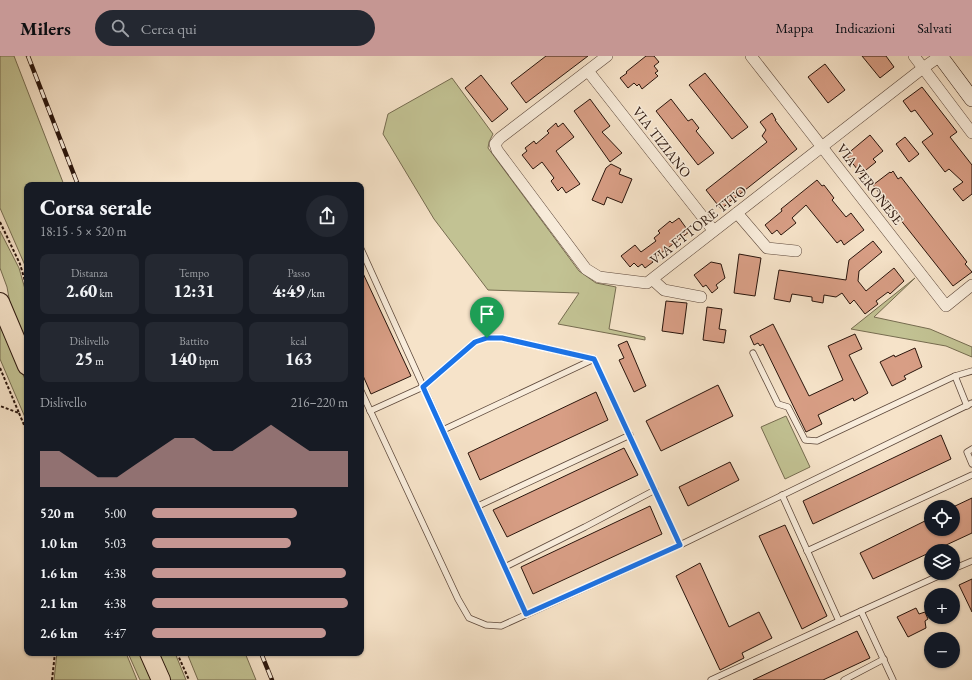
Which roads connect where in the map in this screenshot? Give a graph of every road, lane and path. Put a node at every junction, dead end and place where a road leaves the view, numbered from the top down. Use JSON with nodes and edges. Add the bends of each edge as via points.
{"nodes":[{"id":1,"x":607,"y":56,"type":"edge"},
{"id":2,"x":750,"y":56,"type":"edge"},
{"id":3,"x":914,"y":56,"type":"edge"},
{"id":4,"x":940,"y":56,"type":"edge"},
{"id":5,"x":923,"y":68,"type":"junction"},
{"id":6,"x":588,"y":71,"type":"junction"},
{"id":7,"x":971,"y":95,"type":"edge"},
{"id":8,"x":972,"y":133,"type":"edge"},
{"id":9,"x":822,"y":147,"type":"junction"},
{"id":10,"x":737,"y":213,"type":"junction"},
{"id":11,"x":0,"y":222,"type":"edge"},
{"id":12,"x":713,"y":230,"type":"junction"},
{"id":13,"x":796,"y":251,"type":"dead end"},
{"id":14,"x":364,"y":256,"type":"edge"},
{"id":15,"x":24,"y":278,"type":"edge"},
{"id":16,"x":653,"y":280,"type":"junction"},
{"id":17,"x":972,"y":285,"type":"edge"},
{"id":18,"x":701,"y":297,"type":"dead end"},
{"id":19,"x":0,"y":302,"type":"edge"},
{"id":20,"x":753,"y":353,"type":"dead end"},
{"id":21,"x":24,"y":359,"type":"edge"},
{"id":22,"x":594,"y":359,"type":"junction"},
{"id":23,"x":0,"y":368,"type":"edge"},
{"id":24,"x":972,"y":371,"type":"edge"},
{"id":25,"x":955,"y":376,"type":"junction"},
{"id":26,"x":423,"y":387,"type":"junction"},
{"id":27,"x":364,"y":398,"type":"edge"},
{"id":28,"x":969,"y":404,"type":"edge"},
{"id":29,"x":0,"y":406,"type":"edge"},
{"id":30,"x":370,"y":411,"type":"junction"},
{"id":31,"x":19,"y":413,"type":"junction"},
{"id":32,"x":24,"y":425,"type":"edge"},
{"id":33,"x":443,"y":430,"type":"junction"},
{"id":34,"x":630,"y":436,"type":"junction"},
{"id":35,"x":972,"y":449,"type":"edge"},
{"id":36,"x":972,"y":464,"type":"edge"},
{"id":37,"x":972,"y":475,"type":"edge"},
{"id":38,"x":655,"y":490,"type":"junction"},
{"id":39,"x":782,"y":496,"type":"junction"},
{"id":40,"x":478,"y":506,"type":"junction"},
{"id":41,"x":680,"y":545,"type":"junction"},
{"id":42,"x":807,"y":552,"type":"junction"},
{"id":43,"x":972,"y":561,"type":"edge"},
{"id":44,"x":960,"y":566,"type":"edge"},
{"id":45,"x":505,"y":567,"type":"junction"},
{"id":46,"x":929,"y":580,"type":"edge"},
{"id":47,"x":861,"y":610,"type":"junction"},
{"id":48,"x":526,"y":614,"type":"junction"},
{"id":49,"x":839,"y":620,"type":"junction"},
{"id":50,"x":55,"y":656,"type":"edge"},
{"id":51,"x":150,"y":656,"type":"edge"},
{"id":52,"x":178,"y":656,"type":"edge"},
{"id":53,"x":884,"y":659,"type":"junction"},
{"id":54,"x":52,"y":680,"type":"edge"},
{"id":55,"x":161,"y":680,"type":"edge"},
{"id":56,"x":189,"y":680,"type":"edge"},
{"id":57,"x":711,"y":680,"type":"edge"},
{"id":58,"x":844,"y":680,"type":"edge"},
{"id":59,"x":893,"y":680,"type":"edge"}],
"edges":[{"from":1,"to":6,"type":"street"},
{"from":2,"to":9,"type":"street","name":"VIA VERONESE"},
{"from":3,"to":5,"type":"street"},
{"from":4,"to":5,"type":"street","name":"VIA ETTORE TITO"},
{"from":4,"to":7,"type":"main road"},
{"from":5,"to":8,"type":"street"},
{"from":5,"to":9,"type":"street","name":"VIA ETTORE TITO"},
{"from":6,"to":12,"type":"street","name":"VIA TIZIANO"},
{"from":6,"to":16,"type":"street","name":"VIA ETTORE TITO","via":[[495,144],[586,269],[599,277],[617,280],[647,283]]},
{"from":9,"to":10,"type":"street","name":"VIA ETTORE TITO"},
{"from":9,"to":17,"type":"street","name":"VIA VERONESE","via":[[946,306]]},
{"from":10,"to":12,"type":"street","name":"VIA ETTORE TITO"},
{"from":10,"to":13,"type":"street","via":[[767,248]]},
{"from":11,"to":15,"type":"path"},
{"from":12,"to":16,"type":"street","name":"VIA ETTORE TITO"},
{"from":14,"to":26,"type":"lane"},
{"from":16,"to":18,"type":"street","via":[[664,290]]},
{"from":19,"to":21,"type":"highway"},
{"from":20,"to":25,"type":"lane","via":[[778,404],[788,407],[805,440],[817,441]]},
{"from":22,"to":26,"type":"lane","via":[[502,338],[487,338],[475,342]]},
{"from":22,"to":33,"type":"lane"},
{"from":22,"to":34,"type":"lane"},
{"from":23,"to":31,"type":"path"},
{"from":24,"to":25,"type":"lane"},
{"from":25,"to":28,"type":"lane"},
{"from":26,"to":30,"type":"lane"},
{"from":26,"to":33,"type":"lane"},
{"from":27,"to":30,"type":"lane"},
{"from":28,"to":39,"type":"lane"},
{"from":29,"to":31,"type":"path"},
{"from":30,"to":48,"type":"lane","via":[[468,618],[486,625],[501,626]]},
{"from":31,"to":32,"type":"path"},
{"from":33,"to":40,"type":"lane"},
{"from":34,"to":38,"type":"lane"},
{"from":34,"to":40,"type":"lane"},
{"from":35,"to":36,"type":"lane","via":[[967,452]]},
{"from":37,"to":42,"type":"lane"},
{"from":38,"to":41,"type":"lane"},
{"from":38,"to":45,"type":"lane"},
{"from":39,"to":41,"type":"lane"},
{"from":39,"to":42,"type":"lane"},
{"from":40,"to":45,"type":"lane"},
{"from":41,"to":48,"type":"lane"},
{"from":42,"to":49,"type":"lane"},
{"from":43,"to":44,"type":"lane"},
{"from":45,"to":48,"type":"lane"},
{"from":46,"to":47,"type":"lane"},
{"from":47,"to":49,"type":"lane"},
{"from":47,"to":53,"type":"lane"},
{"from":49,"to":57,"type":"lane"},
{"from":50,"to":54,"type":"path"},
{"from":51,"to":55,"type":"highway"},
{"from":52,"to":56,"type":"path"},
{"from":53,"to":58,"type":"lane"},
{"from":53,"to":59,"type":"lane"}]}
